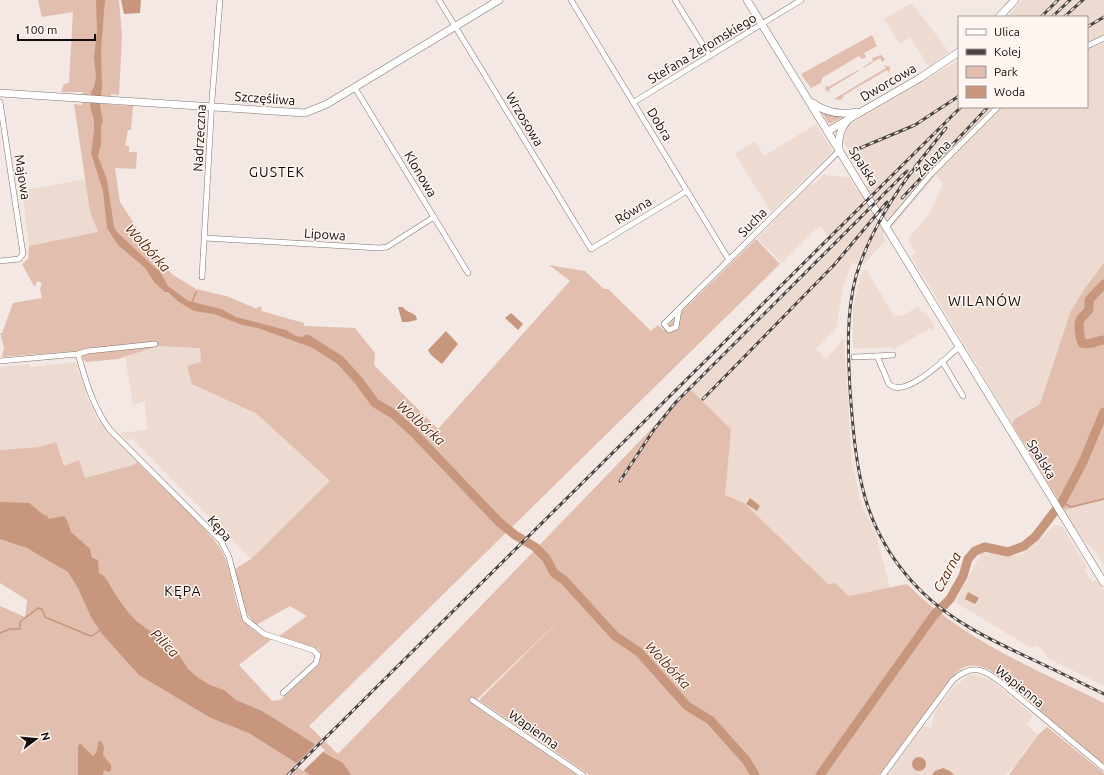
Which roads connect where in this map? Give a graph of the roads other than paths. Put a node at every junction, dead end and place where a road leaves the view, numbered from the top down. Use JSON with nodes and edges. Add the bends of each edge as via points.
{"nodes":[{"id":1,"x":220,"y":0,"type":"edge"},
{"id":2,"x":440,"y":0,"type":"edge"},
{"id":3,"x":499,"y":0,"type":"edge"},
{"id":4,"x":571,"y":0,"type":"edge"},
{"id":5,"x":675,"y":0,"type":"edge"},
{"id":6,"x":747,"y":0,"type":"edge"},
{"id":7,"x":801,"y":0,"type":"edge"},
{"id":8,"x":1016,"y":0,"type":"edge"},
{"id":9,"x":1000,"y":16,"type":"edge"},
{"id":10,"x":762,"y":24,"type":"junction"},
{"id":11,"x":456,"y":26,"type":"junction"},
{"id":12,"x":1104,"y":38,"type":"edge"},
{"id":13,"x":1088,"y":46,"type":"edge"},
{"id":14,"x":958,"y":53,"type":"edge"},
{"id":15,"x":710,"y":56,"type":"junction"},
{"id":16,"x":355,"y":88,"type":"junction"},
{"id":17,"x":0,"y":93,"type":"edge"},
{"id":18,"x":808,"y":100,"type":"junction"},
{"id":19,"x":0,"y":102,"type":"edge"},
{"id":20,"x":634,"y":102,"type":"junction"},
{"id":21,"x":212,"y":107,"type":"junction"},
{"id":22,"x":997,"y":108,"type":"edge"},
{"id":23,"x":863,"y":110,"type":"junction"},
{"id":24,"x":851,"y":117,"type":"junction"},
{"id":25,"x":828,"y":131,"type":"junction"},
{"id":26,"x":840,"y":150,"type":"junction"},
{"id":27,"x":687,"y":191,"type":"junction"},
{"id":28,"x":434,"y":217,"type":"junction"},
{"id":29,"x":887,"y":226,"type":"junction"},
{"id":30,"x":205,"y":238,"type":"junction"},
{"id":31,"x":591,"y":249,"type":"joint"},
{"id":32,"x":729,"y":260,"type":"junction"},
{"id":33,"x":0,"y":261,"type":"edge"},
{"id":34,"x":468,"y":273,"type":"dead end"},
{"id":35,"x":202,"y":277,"type":"dead end"},
{"id":36,"x":679,"y":309,"type":"dead end"},
{"id":37,"x":155,"y":344,"type":"dead end"},
{"id":38,"x":960,"y":346,"type":"junction"},
{"id":39,"x":78,"y":354,"type":"junction"},
{"id":40,"x":893,"y":355,"type":"dead end"},
{"id":41,"x":877,"y":356,"type":"junction"},
{"id":42,"x":854,"y":358,"type":"dead end"},
{"id":43,"x":942,"y":361,"type":"junction"},
{"id":44,"x":0,"y":362,"type":"edge"},
{"id":45,"x":963,"y":396,"type":"dead end"},
{"id":46,"x":1104,"y":583,"type":"edge"},
{"id":47,"x":283,"y":693,"type":"dead end"},
{"id":48,"x":472,"y":700,"type":"dead end"},
{"id":49,"x":1104,"y":768,"type":"edge"},
{"id":50,"x":583,"y":775,"type":"edge"},
{"id":51,"x":883,"y":775,"type":"edge"}],
"edges":[{"from":1,"to":21,"type":"street","name":"Nadrzeczna"},
{"from":2,"to":11,"type":"street","name":"Wrzosowa"},
{"from":3,"to":11,"type":"street","name":"Szczęśliwa"},
{"from":4,"to":20,"type":"street","name":"Dobra"},
{"from":5,"to":15,"type":"street"},
{"from":6,"to":10,"type":"street","name":"Spalska"},
{"from":7,"to":10,"type":"street","name":"Stefana Żeromskiego"},
{"from":8,"to":9,"type":"street"},
{"from":10,"to":15,"type":"street","name":"Stefana Żeromskiego"},
{"from":10,"to":18,"type":"street","name":"Spalska"},
{"from":11,"to":16,"type":"street","name":"Szczęśliwa"},
{"from":11,"to":31,"type":"street","name":"Wrzosowa"},
{"from":12,"to":13,"type":"street"},
{"from":14,"to":23,"type":"street","name":"Dworcowa","via":[[920,78]]},
{"from":15,"to":20,"type":"street","name":"Stefana Żeromskiego"},
{"from":16,"to":21,"type":"street","name":"Szczęśliwa","via":[[327,104],[305,112]]},
{"from":16,"to":28,"type":"street","name":"Klonowa"},
{"from":17,"to":21,"type":"street","name":"Szczęśliwa"},
{"from":18,"to":23,"type":"street","via":[[821,109],[835,113]]},
{"from":18,"to":25,"type":"street","name":"Spalska"},
{"from":19,"to":33,"type":"street","name":"Majowa","via":[[22,256],[19,259]]},
{"from":20,"to":27,"type":"street","name":"Dobra"},
{"from":21,"to":30,"type":"street","name":"Nadrzeczna"},
{"from":22,"to":29,"type":"street","name":"Żelazna","via":[[931,174]]},
{"from":23,"to":24,"type":"street","name":"Dworcowa"},
{"from":24,"to":25,"type":"street","name":"Dworcowa"},
{"from":24,"to":26,"type":"street","via":[[838,140]]},
{"from":25,"to":26,"type":"street","name":"Spalska"},
{"from":26,"to":29,"type":"street","name":"Spalska"},
{"from":26,"to":32,"type":"street","name":"Sucha"},
{"from":27,"to":31,"type":"street","name":"Równa"},
{"from":27,"to":32,"type":"street","name":"Dobra"},
{"from":28,"to":30,"type":"street","name":"Lipowa","via":[[387,247],[380,248]]},
{"from":28,"to":34,"type":"street","name":"Klonowa"},
{"from":29,"to":38,"type":"street","name":"Spalska"},
{"from":30,"to":35,"type":"street","name":"Nadrzeczna"},
{"from":32,"to":36,"type":"street","name":"Sucha"},
{"from":37,"to":39,"type":"street"},
{"from":38,"to":43,"type":"street"},
{"from":38,"to":46,"type":"street","name":"Spalska"},
{"from":39,"to":44,"type":"street"},
{"from":39,"to":47,"type":"street","name":"Kępa","via":[[92,401],[110,430],[221,541],[229,557],[245,619],[264,634],[313,650],[318,655],[316,663]]},
{"from":40,"to":41,"type":"street"},
{"from":41,"to":42,"type":"street"},
{"from":41,"to":43,"type":"street","via":[[889,384],[899,389],[924,376]]},
{"from":43,"to":45,"type":"street"},
{"from":48,"to":50,"type":"street","name":"Wapienna"},
{"from":49,"to":51,"type":"street","name":"Wapienna","via":[[1003,684],[988,673],[976,669],[966,671],[953,680]]}]}
